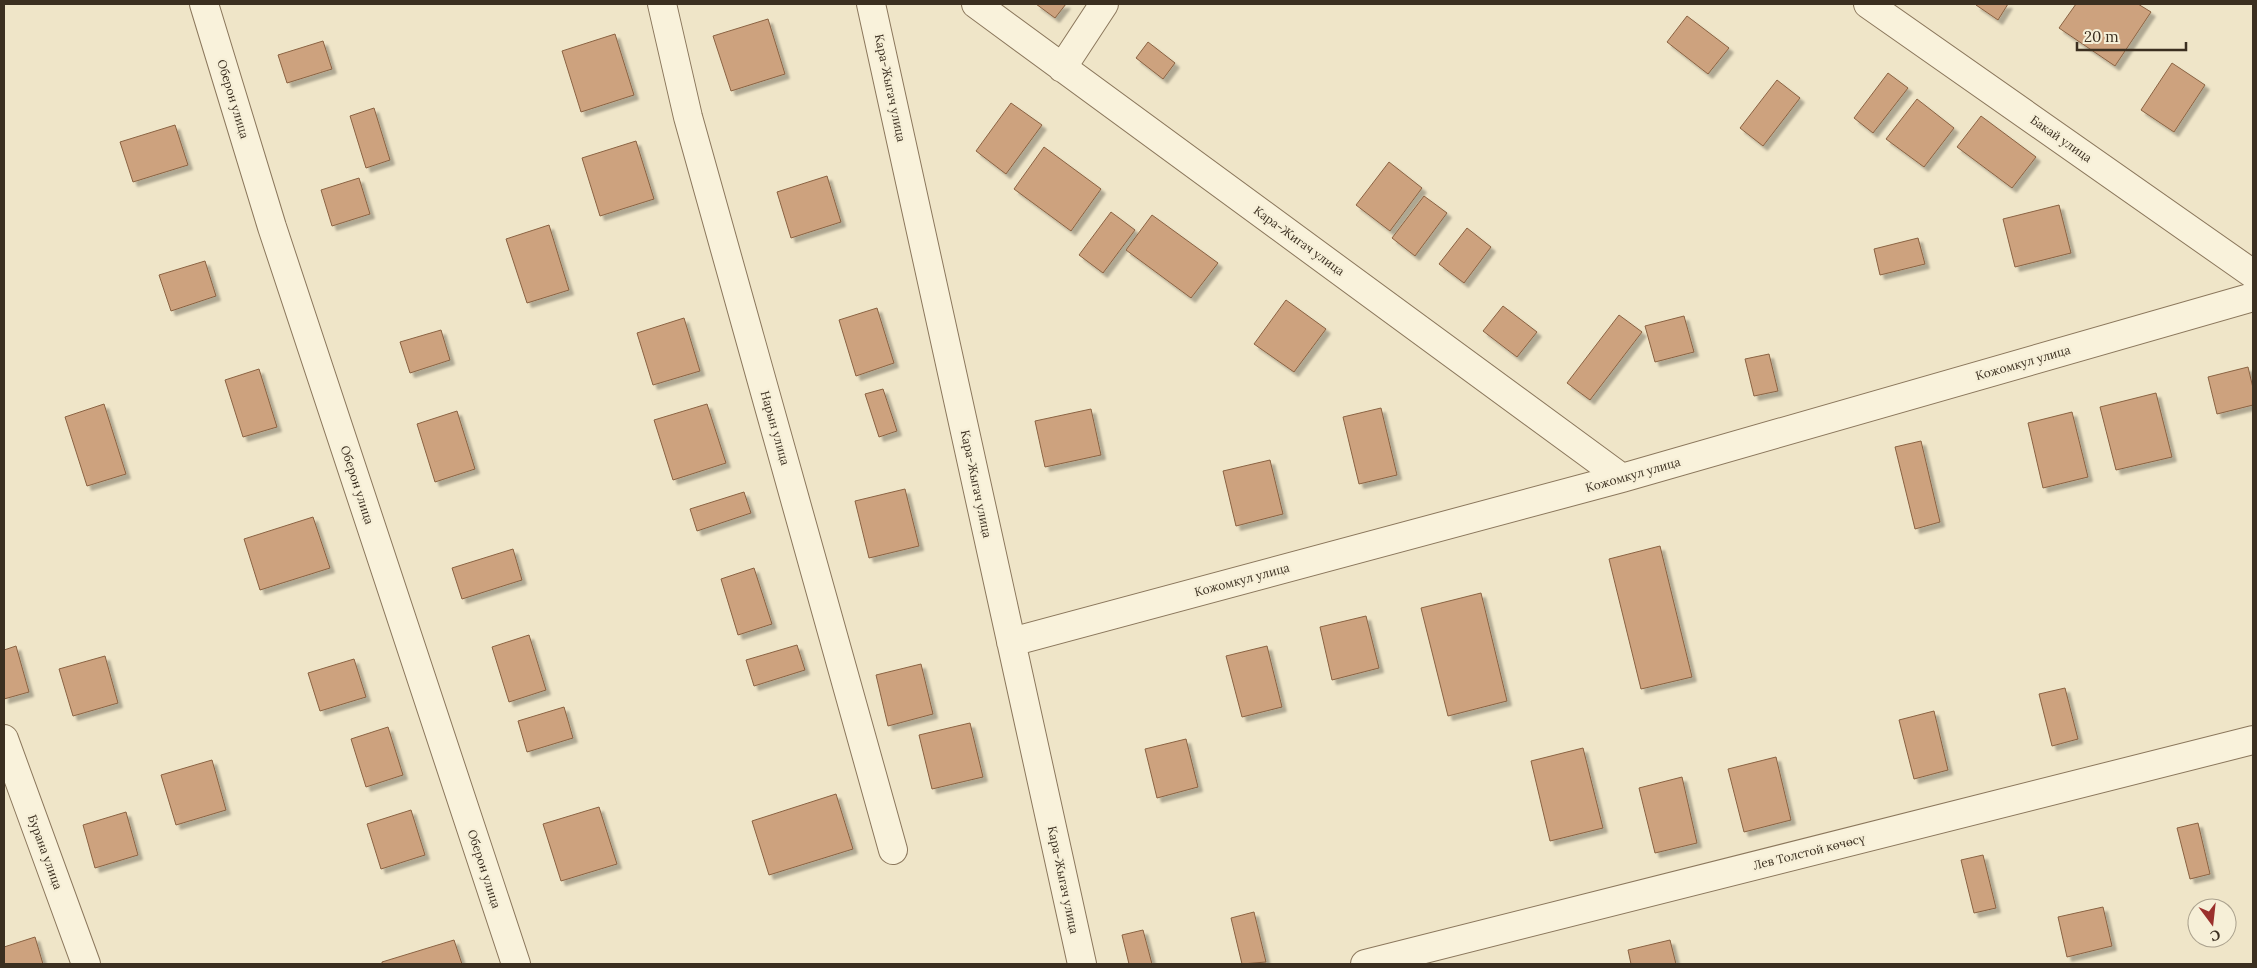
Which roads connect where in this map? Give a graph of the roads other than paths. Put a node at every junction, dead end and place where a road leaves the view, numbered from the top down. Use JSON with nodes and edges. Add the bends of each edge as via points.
{"nodes":[{"id":1,"x":204,"y":4,"type":"edge"},
{"id":2,"x":662,"y":4,"type":"edge"},
{"id":3,"x":871,"y":4,"type":"edge"},
{"id":4,"x":976,"y":4,"type":"edge"},
{"id":5,"x":1104,"y":4,"type":"edge"},
{"id":6,"x":1868,"y":4,"type":"edge"},
{"id":7,"x":1062,"y":68,"type":"junction"},
{"id":8,"x":2253,"y":274,"type":"edge"},
{"id":9,"x":2253,"y":297,"type":"edge"},
{"id":10,"x":1622,"y":478,"type":"junction"},
{"id":11,"x":1011,"y":642,"type":"junction"},
{"id":12,"x":4,"y":739,"type":"edge"},
{"id":13,"x":2253,"y":740,"type":"edge"},
{"id":14,"x":893,"y":850,"type":"dead end"},
{"id":15,"x":86,"y":964,"type":"edge"},
{"id":16,"x":516,"y":964,"type":"edge"},
{"id":17,"x":1082,"y":964,"type":"edge"},
{"id":18,"x":1365,"y":964,"type":"edge"}],
"edges":[{"from":1,"to":16,"type":"street","name":"Оберон улица","via":[[275,236]]},
{"from":2,"to":14,"type":"street","name":"Нарын улица","via":[[688,118]]},
{"from":3,"to":11,"type":"street","name":"Кара-Жыгач улица"},
{"from":4,"to":7,"type":"street","name":"Кара-Жигач улица"},
{"from":5,"to":7,"type":"street"},
{"from":6,"to":8,"type":"street","name":"Бакай улица"},
{"from":7,"to":10,"type":"street","name":"Кара-Жигач улица"},
{"from":9,"to":10,"type":"street","name":"Кожомкул улица"},
{"from":10,"to":11,"type":"street","name":"Кожомкул улица"},
{"from":11,"to":17,"type":"street","name":"Кара-Жыгач улица"},
{"from":12,"to":15,"type":"street","name":"Бурана улица"},
{"from":13,"to":18,"type":"street","name":"Лев Толстой көчөсү"}]}
